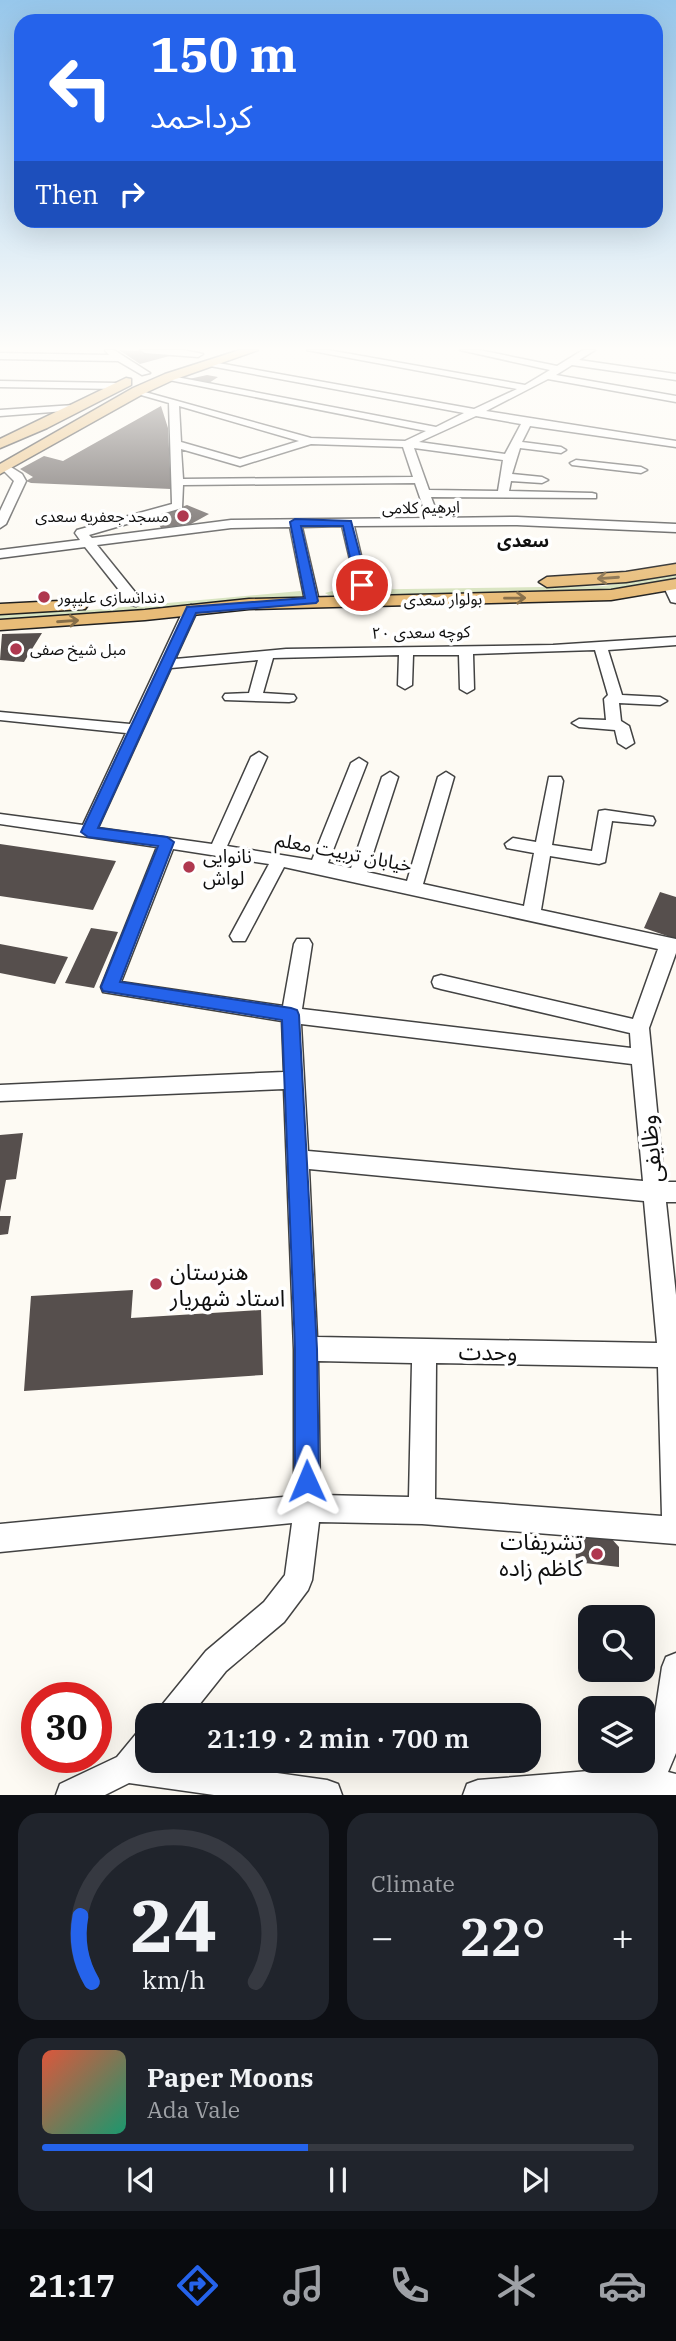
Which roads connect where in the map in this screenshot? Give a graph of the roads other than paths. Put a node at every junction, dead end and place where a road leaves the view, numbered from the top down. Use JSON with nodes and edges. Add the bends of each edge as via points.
{"nodes":[{"id":1,"x":23,"y":434,"type":"edge"},
{"id":2,"x":34,"y":434,"type":"edge"},
{"id":3,"x":62,"y":434,"type":"edge"},
{"id":4,"x":64,"y":434,"type":"edge"},
{"id":5,"x":176,"y":434,"type":"edge"},
{"id":6,"x":285,"y":434,"type":"edge"},
{"id":7,"x":429,"y":434,"type":"edge"},
{"id":8,"x":521,"y":434,"type":"edge"},
{"id":9,"x":562,"y":434,"type":"edge"},
{"id":10,"x":310,"y":441,"type":"junction"},
{"id":11,"x":0,"y":444,"type":"edge"},
{"id":12,"x":176,"y":444,"type":"junction"},
{"id":13,"x":407,"y":444,"type":"junction"},
{"id":14,"x":515,"y":444,"type":"junction"},
{"id":15,"x":676,"y":444,"type":"edge"},
{"id":16,"x":22,"y":446,"type":"junction"},
{"id":17,"x":561,"y":450,"type":"dead end"},
{"id":18,"x":0,"y":452,"type":"edge"},
{"id":19,"x":620,"y":453,"type":"junction"},
{"id":20,"x":509,"y":458,"type":"junction"},
{"id":21,"x":576,"y":463,"type":"dead end"},
{"id":22,"x":2,"y":466,"type":"edge"},
{"id":23,"x":641,"y":470,"type":"dead end"},
{"id":24,"x":506,"y":477,"type":"junction"},
{"id":25,"x":418,"y":480,"type":"junction"},
{"id":26,"x":542,"y":480,"type":"dead end"},
{"id":27,"x":177,"y":482,"type":"junction"},
{"id":28,"x":424,"y":493,"type":"junction"},
{"id":29,"x":503,"y":493,"type":"junction"},
{"id":30,"x":592,"y":496,"type":"dead end"},
{"id":31,"x":295,"y":522,"type":"junction"},
{"id":32,"x":434,"y":522,"type":"junction"},
{"id":33,"x":347,"y":523,"type":"junction"},
{"id":34,"x":0,"y":524,"type":"edge"},
{"id":35,"x":676,"y":528,"type":"edge"},
{"id":36,"x":88,"y":543,"type":"junction"},
{"id":37,"x":0,"y":554,"type":"edge"},
{"id":38,"x":676,"y":569,"type":"edge"},
{"id":39,"x":362,"y":585,"type":"junction"},
{"id":40,"x":674,"y":589,"type":"edge"},
{"id":41,"x":310,"y":594,"type":"junction"},
{"id":42,"x":136,"y":601,"type":"junction"},
{"id":43,"x":0,"y":609,"type":"edge"},
{"id":44,"x":191,"y":609,"type":"junction"},
{"id":45,"x":0,"y":625,"type":"edge"},
{"id":46,"x":676,"y":641,"type":"edge"},
{"id":47,"x":600,"y":645,"type":"junction"},
{"id":48,"x":406,"y":649,"type":"junction"},
{"id":49,"x":466,"y":649,"type":"junction"},
{"id":50,"x":267,"y":654,"type":"junction"},
{"id":51,"x":166,"y":664,"type":"junction"},
{"id":52,"x":405,"y":685,"type":"dead end"},
{"id":53,"x":467,"y":689,"type":"dead end"},
{"id":54,"x":230,"y":697,"type":"dead end"},
{"id":55,"x":255,"y":697,"type":"junction"},
{"id":56,"x":289,"y":698,"type":"dead end"},
{"id":57,"x":616,"y":699,"type":"junction"},
{"id":58,"x":660,"y":701,"type":"dead end"},
{"id":59,"x":0,"y":716,"type":"edge"},
{"id":60,"x":579,"y":723,"type":"dead end"},
{"id":61,"x":614,"y":725,"type":"junction"},
{"id":62,"x":136,"y":729,"type":"junction"},
{"id":63,"x":626,"y":743,"type":"dead end"},
{"id":64,"x":259,"y":757,"type":"dead end"},
{"id":65,"x":359,"y":764,"type":"dead end"},
{"id":66,"x":390,"y":776,"type":"dead end"},
{"id":67,"x":446,"y":777,"type":"dead end"},
{"id":68,"x":555,"y":781,"type":"dead end"},
{"id":69,"x":0,"y":819,"type":"edge"},
{"id":70,"x":648,"y":821,"type":"dead end"},
{"id":71,"x":88,"y":832,"type":"junction"},
{"id":72,"x":167,"y":842,"type":"junction"},
{"id":73,"x":513,"y":844,"type":"dead end"},
{"id":74,"x":217,"y":849,"type":"junction"},
{"id":75,"x":543,"y":849,"type":"junction"},
{"id":76,"x":279,"y":860,"type":"junction"},
{"id":77,"x":318,"y":867,"type":"junction"},
{"id":78,"x":357,"y":875,"type":"junction"},
{"id":79,"x":414,"y":887,"type":"junction"},
{"id":80,"x":532,"y":913,"type":"junction"},
{"id":81,"x":239,"y":936,"type":"dead end"},
{"id":82,"x":303,"y":944,"type":"dead end"},
{"id":83,"x":673,"y":945,"type":"edge"},
{"id":84,"x":441,"y":982,"type":"dead end"},
{"id":85,"x":291,"y":1015,"type":"junction"},
{"id":86,"x":639,"y":1028,"type":"junction"},
{"id":87,"x":640,"y":1057,"type":"junction"},
{"id":88,"x":294,"y":1080,"type":"junction"},
{"id":89,"x":0,"y":1093,"type":"edge"},
{"id":90,"x":297,"y":1159,"type":"junction"},
{"id":91,"x":665,"y":1192,"type":"edge"},
{"id":92,"x":306,"y":1349,"type":"junction"},
{"id":93,"x":424,"y":1349,"type":"junction"},
{"id":94,"x":670,"y":1355,"type":"junction"},
{"id":95,"x":674,"y":1472,"type":"edge"},
{"id":96,"x":307,"y":1508,"type":"junction"},
{"id":97,"x":422,"y":1511,"type":"junction"},
{"id":98,"x":676,"y":1525,"type":"edge"},
{"id":99,"x":676,"y":1531,"type":"edge"},
{"id":100,"x":0,"y":1538,"type":"edge"},
{"id":101,"x":676,"y":1667,"type":"edge"},
{"id":102,"x":182,"y":1703,"type":"edge"},
{"id":103,"x":135,"y":1757,"type":"edge"},
{"id":104,"x":220,"y":1773,"type":"edge"},
{"id":105,"x":658,"y":1789,"type":"edge"},
{"id":106,"x":71,"y":1795,"type":"edge"},
{"id":107,"x":327,"y":1795,"type":"edge"},
{"id":108,"x":478,"y":1795,"type":"edge"}],
"edges":[{"from":1,"to":11,"type":"main road"},
{"from":2,"to":16,"type":"main road"},
{"from":3,"to":16,"type":"main road"},
{"from":4,"to":22,"type":"main road"},
{"from":5,"to":12,"type":"street"},
{"from":6,"to":10,"type":"street"},
{"from":7,"to":13,"type":"street"},
{"from":8,"to":14,"type":"street"},
{"from":9,"to":19,"type":"street"},
{"from":10,"to":12,"type":"street","via":[[240,463]]},
{"from":10,"to":13,"type":"street"},
{"from":12,"to":27,"type":"street"},
{"from":13,"to":20,"type":"street"},
{"from":13,"to":25,"type":"street"},
{"from":14,"to":17,"type":"street"},
{"from":14,"to":20,"type":"street"},
{"from":15,"to":19,"type":"street"},
{"from":16,"to":18,"type":"main road"},
{"from":16,"to":22,"type":"main road"},
{"from":19,"to":21,"type":"street"},
{"from":19,"to":23,"type":"street"},
{"from":20,"to":24,"type":"street"},
{"from":22,"to":34,"type":"street","via":[[20,481]]},
{"from":24,"to":26,"type":"street"},
{"from":24,"to":29,"type":"street"},
{"from":25,"to":27,"type":"street"},
{"from":25,"to":28,"type":"street"},
{"from":27,"to":36,"type":"street","via":[[178,506],[81,533]]},
{"from":28,"to":29,"type":"street"},
{"from":28,"to":32,"type":"street"},
{"from":29,"to":30,"type":"street"},
{"from":31,"to":33,"type":"street","name":"ابرهیم کلامی"},
{"from":31,"to":36,"type":"street","name":"ابرهیم کلامی","via":[[231,524]]},
{"from":31,"to":41,"type":"street"},
{"from":32,"to":33,"type":"street","name":"ابرهیم کلامی"},
{"from":32,"to":35,"type":"street","name":"ابرهیم کلامی"},
{"from":33,"to":39,"type":"street"},
{"from":36,"to":37,"type":"street","name":"ابرهیم کلامی"},
{"from":36,"to":42,"type":"street"},
{"from":38,"to":39,"type":"main road","name":"بولوار سعدی","one_way":true,"via":[[565,581]]},
{"from":39,"to":41,"type":"main road","name":"بولوار سعدی"},
{"from":41,"to":40,"type":"main road","name":"بولوار سعدی","one_way":true,"via":[[611,595]]},
{"from":41,"to":42,"type":"main road","name":"بولوار سعدی"},
{"from":41,"to":44,"type":"main road","name":"بولوار سعدی"},
{"from":42,"to":43,"type":"main road","name":"بولوار سعدی"},
{"from":45,"to":44,"type":"main road","name":"بولوار سعدی","one_way":true},
{"from":44,"to":51,"type":"street"},
{"from":46,"to":47,"type":"street","name":"کوچه سعدی ۲۰"},
{"from":47,"to":49,"type":"street","name":"کوچه سعدی ۲۰"},
{"from":47,"to":57,"type":"street"},
{"from":48,"to":49,"type":"street","name":"کوچه سعدی ۲۰"},
{"from":48,"to":50,"type":"street","name":"کوچه سعدی ۲۰"},
{"from":48,"to":52,"type":"street"},
{"from":49,"to":53,"type":"street"},
{"from":50,"to":51,"type":"street","name":"کوچه سعدی ۲۰"},
{"from":50,"to":55,"type":"street"},
{"from":51,"to":62,"type":"street"},
{"from":54,"to":55,"type":"street"},
{"from":55,"to":56,"type":"street"},
{"from":57,"to":58,"type":"street"},
{"from":57,"to":61,"type":"street","via":[[611,699]]},
{"from":59,"to":62,"type":"street"},
{"from":60,"to":61,"type":"street"},
{"from":61,"to":63,"type":"street","via":[[622,726]]},
{"from":62,"to":71,"type":"street"},
{"from":64,"to":74,"type":"street"},
{"from":65,"to":77,"type":"street"},
{"from":66,"to":78,"type":"street"},
{"from":67,"to":79,"type":"street"},
{"from":68,"to":75,"type":"street"},
{"from":69,"to":71,"type":"street","name":"خیابان تربیت معلم"},
{"from":70,"to":75,"type":"street","via":[[605,815],[599,858]]},
{"from":71,"to":72,"type":"street","name":"خیابان تربیت معلم"},
{"from":72,"to":74,"type":"street","name":"خیابان تربیت معلم"},
{"from":72,"to":85,"type":"street","via":[[110,987]]},
{"from":73,"to":75,"type":"street"},
{"from":74,"to":76,"type":"street","name":"خیابان تربیت معلم"},
{"from":75,"to":80,"type":"street"},
{"from":76,"to":77,"type":"street","name":"خیابان تربیت معلم"},
{"from":76,"to":81,"type":"street"},
{"from":77,"to":78,"type":"street","name":"خیابان تربیت معلم"},
{"from":78,"to":79,"type":"street","name":"خیابان تربیت معلم"},
{"from":79,"to":80,"type":"street","name":"خیابان تربیت معلم"},
{"from":80,"to":83,"type":"street","name":"خیابان تربیت معلم"},
{"from":82,"to":85,"type":"street"},
{"from":83,"to":86,"type":"street","name":"وظایفی"},
{"from":84,"to":86,"type":"street"},
{"from":85,"to":87,"type":"street"},
{"from":85,"to":88,"type":"street"},
{"from":86,"to":87,"type":"street","name":"وظایفی"},
{"from":87,"to":91,"type":"street","name":"وظایفی"},
{"from":88,"to":89,"type":"street"},
{"from":88,"to":90,"type":"street"},
{"from":90,"to":91,"type":"street"},
{"from":90,"to":92,"type":"street"},
{"from":91,"to":94,"type":"street","name":"وظایفی"},
{"from":92,"to":93,"type":"street","name":"وحدت"},
{"from":92,"to":96,"type":"street"},
{"from":93,"to":94,"type":"street","name":"وحدت"},
{"from":93,"to":97,"type":"street"},
{"from":94,"to":95,"type":"street","name":"وظایفی"},
{"from":95,"to":98,"type":"street","name":"وظایفی"},
{"from":96,"to":97,"type":"street"},
{"from":96,"to":100,"type":"street"},
{"from":96,"to":102,"type":"street","via":[[298,1580],[274,1612],[216,1661]]},
{"from":97,"to":99,"type":"street"},
{"from":101,"to":105,"type":"street"},
{"from":103,"to":106,"type":"street"},
{"from":104,"to":107,"type":"street"},
{"from":105,"to":108,"type":"street"}]}
